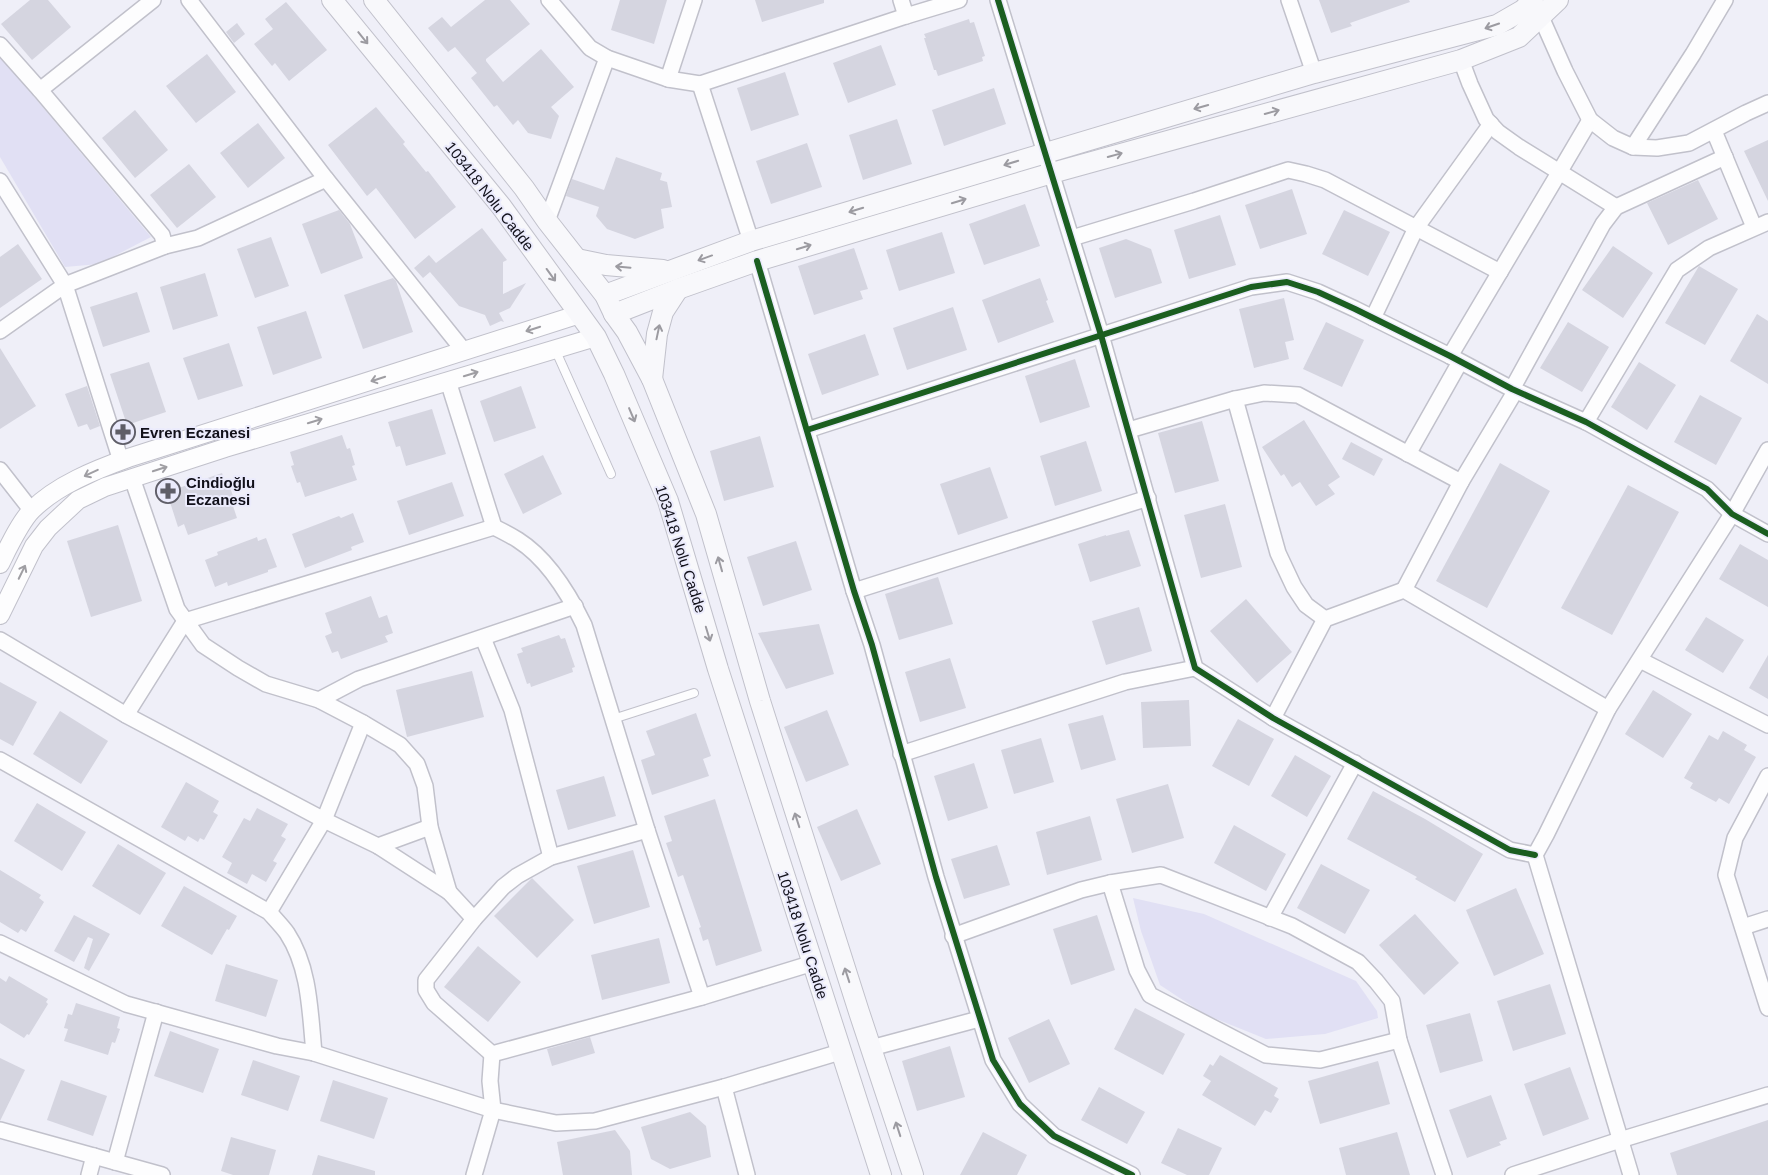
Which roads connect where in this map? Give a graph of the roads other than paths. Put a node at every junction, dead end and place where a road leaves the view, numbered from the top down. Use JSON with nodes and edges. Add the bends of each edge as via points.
{"nodes":[{"id":1,"x":153,"y":0,"type":"edge"},
{"id":2,"x":189,"y":0,"type":"edge"},
{"id":3,"x":332,"y":0,"type":"edge"},
{"id":4,"x":374,"y":0,"type":"edge"},
{"id":5,"x":549,"y":0,"type":"edge"},
{"id":6,"x":694,"y":0,"type":"edge"},
{"id":7,"x":901,"y":0,"type":"edge"},
{"id":8,"x":959,"y":0,"type":"edge"},
{"id":9,"x":998,"y":0,"type":"edge"},
{"id":10,"x":1289,"y":0,"type":"edge"},
{"id":11,"x":1558,"y":0,"type":"edge"},
{"id":12,"x":1725,"y":0,"type":"edge"},
{"id":13,"x":1537,"y":9,"type":"edge"},
{"id":14,"x":906,"y":16,"type":"junction"},
{"id":15,"x":0,"y":45,"type":"edge"},
{"id":16,"x":607,"y":58,"type":"junction"},
{"id":17,"x":1461,"y":60,"type":"junction"},
{"id":18,"x":1314,"y":73,"type":"junction"},
{"id":19,"x":668,"y":79,"type":"junction"},
{"id":20,"x":700,"y":84,"type":"junction"},
{"id":21,"x":40,"y":90,"type":"junction"},
{"id":22,"x":1768,"y":103,"type":"edge"},
{"id":23,"x":1590,"y":120,"type":"junction"},
{"id":24,"x":1491,"y":124,"type":"junction"},
{"id":25,"x":1714,"y":131,"type":"junction"},
{"id":26,"x":1634,"y":147,"type":"junction"},
{"id":27,"x":1045,"y":153,"type":"junction"},
{"id":28,"x":1725,"y":157,"type":"junction"},
{"id":29,"x":1560,"y":172,"type":"junction"},
{"id":30,"x":1052,"y":173,"type":"junction"},
{"id":31,"x":326,"y":179,"type":"junction"},
{"id":32,"x":0,"y":181,"type":"edge"},
{"id":33,"x":1616,"y":207,"type":"junction"},
{"id":34,"x":547,"y":221,"type":"junction"},
{"id":35,"x":1761,"y":224,"type":"edge"},
{"id":36,"x":1416,"y":228,"type":"junction"},
{"id":37,"x":1072,"y":238,"type":"junction"},
{"id":38,"x":751,"y":242,"type":"junction"},
{"id":39,"x":165,"y":246,"type":"junction"},
{"id":40,"x":577,"y":259,"type":"junction"},
{"id":41,"x":757,"y":261,"type":"junction"},
{"id":42,"x":670,"y":271,"type":"junction"},
{"id":43,"x":1500,"y":272,"type":"junction"},
{"id":44,"x":65,"y":285,"type":"junction"},
{"id":45,"x":678,"y":289,"type":"junction"},
{"id":46,"x":605,"y":295,"type":"junction"},
{"id":47,"x":580,"y":314,"type":"junction"},
{"id":48,"x":614,"y":314,"type":"junction"},
{"id":49,"x":1374,"y":318,"type":"junction"},
{"id":50,"x":0,"y":331,"type":"edge"},
{"id":51,"x":1101,"y":335,"type":"junction"},
{"id":52,"x":596,"y":336,"type":"junction"},
{"id":53,"x":555,"y":349,"type":"junction"},
{"id":54,"x":464,"y":351,"type":"junction"},
{"id":55,"x":1455,"y":359,"type":"junction"},
{"id":56,"x":652,"y":379,"type":"junction"},
{"id":57,"x":448,"y":381,"type":"junction"},
{"id":58,"x":1514,"y":390,"type":"junction"},
{"id":59,"x":1234,"y":398,"type":"junction"},
{"id":60,"x":1586,"y":422,"type":"junction"},
{"id":61,"x":807,"y":430,"type":"junction"},
{"id":62,"x":1129,"y":430,"type":"junction"},
{"id":63,"x":1768,"y":450,"type":"edge"},
{"id":64,"x":1408,"y":454,"type":"junction"},
{"id":65,"x":121,"y":461,"type":"junction"},
{"id":66,"x":0,"y":470,"type":"edge"},
{"id":67,"x":611,"y":474,"type":"dead end"},
{"id":68,"x":132,"y":478,"type":"junction"},
{"id":69,"x":1461,"y":482,"type":"junction"},
{"id":70,"x":1148,"y":498,"type":"junction"},
{"id":71,"x":32,"y":511,"type":"junction"},
{"id":72,"x":1732,"y":514,"type":"junction"},
{"id":73,"x":494,"y":527,"type":"junction"},
{"id":74,"x":1768,"y":534,"type":"edge"},
{"id":75,"x":0,"y":564,"type":"edge"},
{"id":76,"x":1404,"y":590,"type":"junction"},
{"id":77,"x":854,"y":591,"type":"junction"},
{"id":78,"x":575,"y":606,"type":"junction"},
{"id":79,"x":0,"y":615,"type":"edge"},
{"id":80,"x":1325,"y":620,"type":"junction"},
{"id":81,"x":185,"y":621,"type":"junction"},
{"id":82,"x":483,"y":638,"type":"junction"},
{"id":83,"x":0,"y":640,"type":"edge"},
{"id":84,"x":1640,"y":660,"type":"junction"},
{"id":85,"x":1195,"y":668,"type":"junction"},
{"id":86,"x":694,"y":693,"type":"dead end"},
{"id":87,"x":319,"y":700,"type":"junction"},
{"id":88,"x":1608,"y":708,"type":"junction"},
{"id":89,"x":126,"y":715,"type":"junction"},
{"id":90,"x":612,"y":718,"type":"junction"},
{"id":91,"x":1273,"y":718,"type":"junction"},
{"id":92,"x":363,"y":722,"type":"junction"},
{"id":93,"x":1768,"y":725,"type":"edge"},
{"id":94,"x":901,"y":754,"type":"junction"},
{"id":95,"x":0,"y":760,"type":"edge"},
{"id":96,"x":1355,"y":763,"type":"junction"},
{"id":97,"x":1768,"y":776,"type":"edge"},
{"id":98,"x":324,"y":820,"type":"junction"},
{"id":99,"x":430,"y":828,"type":"junction"},
{"id":100,"x":647,"y":830,"type":"junction"},
{"id":101,"x":378,"y":846,"type":"junction"},
{"id":102,"x":1535,"y":854,"type":"junction"},
{"id":103,"x":551,"y":858,"type":"junction"},
{"id":104,"x":1110,"y":883,"type":"junction"},
{"id":105,"x":449,"y":892,"type":"junction"},
{"id":106,"x":269,"y":912,"type":"junction"},
{"id":107,"x":1270,"y":918,"type":"junction"},
{"id":108,"x":474,"y":919,"type":"junction"},
{"id":109,"x":1768,"y":919,"type":"edge"},
{"id":110,"x":1743,"y":928,"type":"junction"},
{"id":111,"x":953,"y":936,"type":"junction"},
{"id":112,"x":0,"y":943,"type":"edge"},
{"id":113,"x":812,"y":963,"type":"junction"},
{"id":114,"x":702,"y":997,"type":"junction"},
{"id":115,"x":1768,"y":1008,"type":"edge"},
{"id":116,"x":156,"y":1012,"type":"junction"},
{"id":117,"x":979,"y":1018,"type":"junction"},
{"id":118,"x":1399,"y":1040,"type":"junction"},
{"id":119,"x":871,"y":1048,"type":"junction"},
{"id":120,"x":840,"y":1052,"type":"junction"},
{"id":121,"x":314,"y":1053,"type":"junction"},
{"id":122,"x":492,"y":1054,"type":"junction"},
{"id":123,"x":724,"y":1087,"type":"junction"},
{"id":124,"x":1768,"y":1095,"type":"edge"},
{"id":125,"x":493,"y":1110,"type":"junction"},
{"id":126,"x":0,"y":1130,"type":"edge"},
{"id":127,"x":1620,"y":1140,"type":"junction"},
{"id":128,"x":94,"y":1156,"type":"junction"},
{"id":129,"x":115,"y":1162,"type":"junction"},
{"id":130,"x":89,"y":1175,"type":"edge"},
{"id":131,"x":162,"y":1175,"type":"edge"},
{"id":132,"x":474,"y":1175,"type":"edge"},
{"id":133,"x":746,"y":1175,"type":"edge"},
{"id":134,"x":880,"y":1175,"type":"edge"},
{"id":135,"x":913,"y":1175,"type":"edge"},
{"id":136,"x":1132,"y":1175,"type":"edge"},
{"id":137,"x":1444,"y":1175,"type":"edge"},
{"id":138,"x":1513,"y":1175,"type":"edge"},
{"id":139,"x":1631,"y":1175,"type":"edge"}],
"edges":[{"from":1,"to":21,"type":"street"},
{"from":2,"to":31,"type":"street"},
{"from":3,"to":47,"type":"main road","name":"103418 Nolu Cadde","one_way":true,"via":[[501,206]]},
{"from":4,"to":34,"type":"main road"},
{"from":5,"to":16,"type":"street","via":[[590,48]]},
{"from":6,"to":19,"type":"street"},
{"from":7,"to":14,"type":"street"},
{"from":8,"to":14,"type":"street"},
{"from":9,"to":27,"type":"street"},
{"from":10,"to":18,"type":"street"},
{"from":11,"to":13,"type":"main road"},
{"from":12,"to":26,"type":"street"},
{"from":13,"to":17,"type":"main road","via":[[1519,37]]},
{"from":13,"to":18,"type":"main road","one_way":true,"via":[[1523,10],[1497,25]]},
{"from":13,"to":23,"type":"street"},
{"from":14,"to":20,"type":"street"},
{"from":15,"to":21,"type":"street"},
{"from":16,"to":19,"type":"street"},
{"from":16,"to":34,"type":"street"},
{"from":17,"to":24,"type":"street"},
{"from":30,"to":17,"type":"main road","one_way":true},
{"from":18,"to":27,"type":"main road","one_way":true},
{"from":19,"to":20,"type":"street"},
{"from":20,"to":38,"type":"street"},
{"from":21,"to":39,"type":"street","via":[[162,235]]},
{"from":22,"to":25,"type":"street"},
{"from":23,"to":26,"type":"street","via":[[1613,138]]},
{"from":23,"to":29,"type":"street"},
{"from":24,"to":29,"type":"street","via":[[1519,147]]},
{"from":24,"to":36,"type":"street"},
{"from":25,"to":26,"type":"street","via":[[1689,143],[1657,148]]},
{"from":25,"to":28,"type":"street"},
{"from":27,"to":30,"type":"street"},
{"from":27,"to":38,"type":"main road","one_way":true},
{"from":28,"to":33,"type":"street"},
{"from":28,"to":35,"type":"street"},
{"from":29,"to":33,"type":"street"},
{"from":29,"to":43,"type":"street"},
{"from":30,"to":37,"type":"street"},
{"from":41,"to":30,"type":"main road","one_way":true},
{"from":31,"to":39,"type":"street","via":[[198,238]]},
{"from":31,"to":54,"type":"street"},
{"from":32,"to":44,"type":"street"},
{"from":33,"to":58,"type":"street","via":[[1603,224]]},
{"from":34,"to":40,"type":"main road"},
{"from":35,"to":60,"type":"street","via":[[1709,248],[1677,270]]},
{"from":36,"to":37,"type":"street","via":[[1325,180],[1288,170]]},
{"from":36,"to":43,"type":"street"},
{"from":36,"to":49,"type":"street"},
{"from":37,"to":51,"type":"street"},
{"from":38,"to":42,"type":"main road","one_way":true},
{"from":39,"to":44,"type":"street"},
{"from":42,"to":40,"type":"main road","one_way":true},
{"from":40,"to":46,"type":"main road"},
{"from":41,"to":45,"type":"main road"},
{"from":41,"to":61,"type":"street"},
{"from":42,"to":46,"type":"main road"},
{"from":43,"to":55,"type":"street"},
{"from":44,"to":50,"type":"street"},
{"from":44,"to":65,"type":"street"},
{"from":45,"to":48,"type":"main road"},
{"from":56,"to":45,"type":"main road","one_way":true,"via":[[663,312]]},
{"from":46,"to":48,"type":"main road"},
{"from":47,"to":52,"type":"main road","name":"103418 Nolu Cadde"},
{"from":47,"to":54,"type":"street","one_way":true},
{"from":48,"to":56,"type":"main road"},
{"from":49,"to":51,"type":"street","via":[[1318,292],[1287,282],[1251,288]]},
{"from":49,"to":55,"type":"street"},
{"from":51,"to":61,"type":"street"},
{"from":51,"to":62,"type":"street"},
{"from":52,"to":53,"type":"street"},
{"from":52,"to":113,"type":"main road","name":"103418 Nolu Cadde","one_way":true,"via":[[668,501]]},
{"from":57,"to":53,"type":"street","one_way":true},
{"from":53,"to":67,"type":"lane"},
{"from":54,"to":65,"type":"street","one_way":true},
{"from":55,"to":58,"type":"street"},
{"from":55,"to":64,"type":"street"},
{"from":119,"to":56,"type":"main road","one_way":true,"via":[[760,701],[706,514]]},
{"from":68,"to":57,"type":"street","one_way":true},
{"from":57,"to":73,"type":"street"},
{"from":58,"to":60,"type":"street"},
{"from":58,"to":69,"type":"street"},
{"from":59,"to":62,"type":"street"},
{"from":59,"to":64,"type":"street","via":[[1264,393],[1298,395]]},
{"from":59,"to":80,"type":"street","via":[[1278,553],[1306,605]]},
{"from":60,"to":72,"type":"street","via":[[1707,489]]},
{"from":61,"to":77,"type":"street"},
{"from":62,"to":70,"type":"street"},
{"from":63,"to":72,"type":"street"},
{"from":64,"to":69,"type":"street"},
{"from":65,"to":71,"type":"street","one_way":true,"via":[[66,486]]},
{"from":66,"to":71,"type":"street"},
{"from":79,"to":68,"type":"street","one_way":true,"via":[[34,546],[48,528],[78,500]]},
{"from":68,"to":81,"type":"street","via":[[177,609]]},
{"from":69,"to":76,"type":"street"},
{"from":70,"to":77,"type":"street"},
{"from":70,"to":85,"type":"street"},
{"from":71,"to":75,"type":"street"},
{"from":72,"to":74,"type":"street"},
{"from":72,"to":84,"type":"street"},
{"from":73,"to":78,"type":"street","via":[[519,541],[544,563]]},
{"from":73,"to":81,"type":"street"},
{"from":76,"to":80,"type":"street"},
{"from":76,"to":88,"type":"street"},
{"from":77,"to":94,"type":"street"},
{"from":78,"to":82,"type":"street"},
{"from":78,"to":90,"type":"street","via":[[584,625]]},
{"from":80,"to":91,"type":"street"},
{"from":81,"to":87,"type":"street","via":[[203,645],[238,668],[266,684]]},
{"from":81,"to":89,"type":"street"},
{"from":82,"to":87,"type":"street","via":[[359,679]]},
{"from":82,"to":103,"type":"street","via":[[512,710]]},
{"from":83,"to":89,"type":"street"},
{"from":84,"to":88,"type":"street"},
{"from":84,"to":93,"type":"street"},
{"from":85,"to":91,"type":"street"},
{"from":85,"to":94,"type":"street","via":[[1125,682]]},
{"from":86,"to":90,"type":"lane"},
{"from":87,"to":92,"type":"street"},
{"from":88,"to":102,"type":"street"},
{"from":89,"to":98,"type":"street"},
{"from":90,"to":100,"type":"street"},
{"from":91,"to":96,"type":"street"},
{"from":92,"to":98,"type":"street"},
{"from":92,"to":99,"type":"street","via":[[400,745],[417,764],[425,786]]},
{"from":94,"to":111,"type":"street"},
{"from":95,"to":106,"type":"street"},
{"from":96,"to":102,"type":"street","via":[[1510,850]]},
{"from":96,"to":107,"type":"street"},
{"from":97,"to":110,"type":"street","via":[[1735,838],[1726,875]]},
{"from":98,"to":101,"type":"street"},
{"from":98,"to":106,"type":"street"},
{"from":99,"to":101,"type":"street"},
{"from":99,"to":105,"type":"street"},
{"from":100,"to":103,"type":"street"},
{"from":100,"to":114,"type":"street"},
{"from":101,"to":105,"type":"street"},
{"from":102,"to":127,"type":"street"},
{"from":103,"to":108,"type":"street","via":[[517,876]]},
{"from":104,"to":107,"type":"street","via":[[1161,875]]},
{"from":104,"to":111,"type":"street","via":[[1081,890]]},
{"from":104,"to":118,"type":"street","via":[[1137,970],[1150,995],[1266,1055],[1320,1060]]},
{"from":105,"to":108,"type":"street"},
{"from":106,"to":121,"type":"street","via":[[287,934],[301,964],[309,1000]]},
{"from":107,"to":118,"type":"street","via":[[1292,926],[1358,962],[1392,1001]]},
{"from":108,"to":122,"type":"street","via":[[426,980],[426,990],[434,1003]]},
{"from":109,"to":110,"type":"street"},
{"from":110,"to":115,"type":"street"},
{"from":111,"to":117,"type":"street"},
{"from":112,"to":116,"type":"street","via":[[126,1004]]},
{"from":113,"to":114,"type":"street"},
{"from":113,"to":120,"type":"main road","name":"103418 Nolu Cadde"},
{"from":114,"to":122,"type":"street"},
{"from":116,"to":121,"type":"street","via":[[277,1046]]},
{"from":116,"to":129,"type":"street"},
{"from":117,"to":119,"type":"street"},
{"from":117,"to":136,"type":"street","via":[[993,1060],[1020,1104],[1054,1136]]},
{"from":118,"to":137,"type":"street"},
{"from":135,"to":119,"type":"main road","one_way":true},
{"from":120,"to":123,"type":"street"},
{"from":120,"to":134,"type":"main road","name":"103418 Nolu Cadde"},
{"from":121,"to":125,"type":"street"},
{"from":122,"to":125,"type":"street"},
{"from":123,"to":125,"type":"street","via":[[595,1121],[556,1123]]},
{"from":123,"to":133,"type":"street"},
{"from":124,"to":127,"type":"street"},
{"from":125,"to":132,"type":"street"},
{"from":126,"to":128,"type":"street"},
{"from":127,"to":138,"type":"street"},
{"from":127,"to":139,"type":"street"},
{"from":128,"to":129,"type":"street"},
{"from":128,"to":130,"type":"street"},
{"from":129,"to":131,"type":"street"}]}
